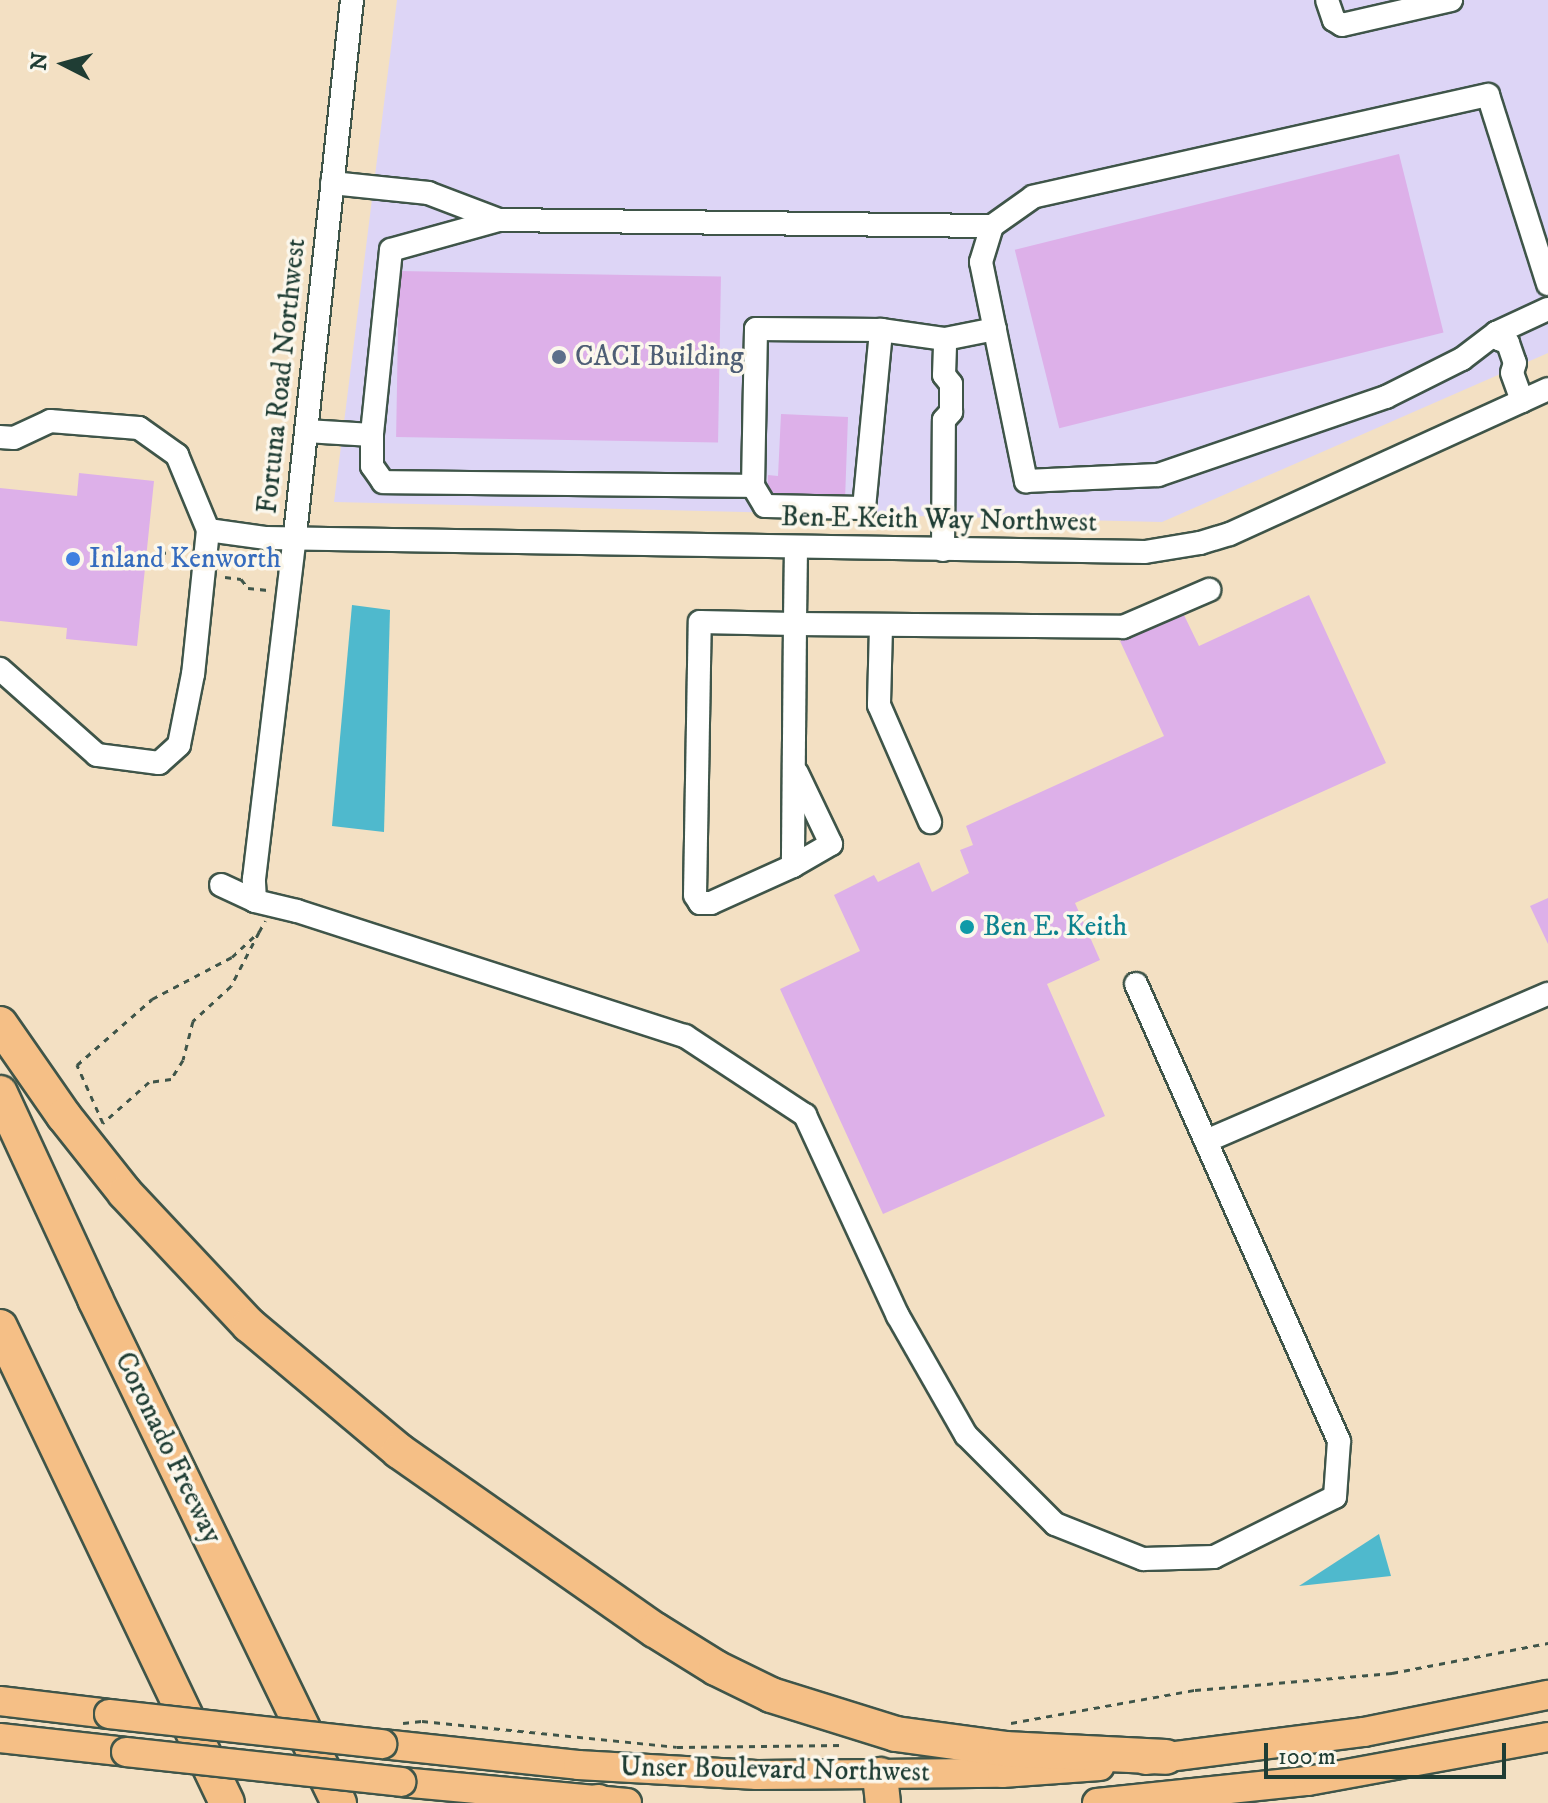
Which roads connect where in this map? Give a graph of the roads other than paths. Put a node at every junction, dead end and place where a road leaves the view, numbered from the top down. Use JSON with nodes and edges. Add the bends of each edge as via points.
{"nodes":[{"id":1,"x":352,"y":0,"type":"edge"},
{"id":2,"x":1327,"y":0,"type":"edge"},
{"id":3,"x":1451,"y":0,"type":"edge"},
{"id":4,"x":332,"y":183,"type":"junction"},
{"id":5,"x":499,"y":220,"type":"junction"},
{"id":6,"x":992,"y":226,"type":"junction"},
{"id":7,"x":1548,"y":284,"type":"edge"},
{"id":8,"x":1548,"y":309,"type":"edge"},
{"id":9,"x":995,"y":329,"type":"junction"},
{"id":10,"x":881,"y":330,"type":"junction"},
{"id":11,"x":1498,"y":336,"type":"junction"},
{"id":12,"x":945,"y":339,"type":"junction"},
{"id":13,"x":1548,"y":389,"type":"edge"},
{"id":14,"x":1522,"y":401,"type":"junction"},
{"id":15,"x":306,"y":431,"type":"junction"},
{"id":16,"x":372,"y":435,"type":"junction"},
{"id":17,"x":0,"y":437,"type":"edge"},
{"id":18,"x":753,"y":486,"type":"junction"},
{"id":19,"x":208,"y":530,"type":"junction"},
{"id":20,"x":295,"y":535,"type":"junction"},
{"id":21,"x":796,"y":548,"type":"junction"},
{"id":22,"x":943,"y":550,"type":"junction"},
{"id":23,"x":1209,"y":590,"type":"dead end"},
{"id":24,"x":795,"y":624,"type":"junction"},
{"id":25,"x":881,"y":627,"type":"junction"},
{"id":26,"x":0,"y":669,"type":"edge"},
{"id":27,"x":794,"y":765,"type":"junction"},
{"id":28,"x":930,"y":822,"type":"dead end"},
{"id":29,"x":793,"y":866,"type":"junction"},
{"id":30,"x":221,"y":885,"type":"dead end"},
{"id":31,"x":255,"y":901,"type":"junction"},
{"id":32,"x":1136,"y":984,"type":"dead end"},
{"id":33,"x":1548,"y":994,"type":"edge"},
{"id":34,"x":0,"y":1024,"type":"edge"},
{"id":35,"x":0,"y":1093,"type":"edge"},
{"id":36,"x":1206,"y":1141,"type":"junction"},
{"id":37,"x":0,"y":1327,"type":"edge"},
{"id":38,"x":1548,"y":1695,"type":"edge"},
{"id":39,"x":0,"y":1701,"type":"edge"},
{"id":40,"x":1548,"y":1737,"type":"edge"},
{"id":41,"x":0,"y":1738,"type":"edge"},
{"id":42,"x":1166,"y":1757,"type":"junction"},
{"id":43,"x":882,"y":1789,"type":"edge"},
{"id":44,"x":227,"y":1803,"type":"edge"},
{"id":45,"x":339,"y":1803,"type":"edge"},
{"id":46,"x":599,"y":1803,"type":"edge"},
{"id":47,"x":627,"y":1803,"type":"edge"},
{"id":48,"x":1097,"y":1803,"type":"edge"}],
"edges":[{"from":1,"to":4,"type":"street","name":"Fortuna Road Northwest"},
{"from":2,"to":3,"type":"street","via":[[1334,20],[1342,25]]},
{"from":4,"to":5,"type":"street","via":[[428,193]]},
{"from":4,"to":15,"type":"street","name":"Fortuna Road Northwest"},
{"from":5,"to":6,"type":"street"},
{"from":5,"to":16,"type":"street","via":[[391,250]]},
{"from":6,"to":7,"type":"street","via":[[1033,197],[1488,95]]},
{"from":6,"to":9,"type":"street","via":[[981,262]]},
{"from":8,"to":11,"type":"street"},
{"from":9,"to":11,"type":"street","via":[[1026,481],[1158,475],[1386,397]]},
{"from":9,"to":12,"type":"street"},
{"from":10,"to":12,"type":"street"},
{"from":10,"to":18,"type":"street","via":[[756,329]]},
{"from":10,"to":18,"type":"street","via":[[864,508],[765,506]]},
{"from":11,"to":14,"type":"street","via":[[1508,343]]},
{"from":12,"to":22,"type":"street","via":[[951,412],[944,420]]},
{"from":13,"to":14,"type":"street","name":"Ben E Keith Way Northwest"},
{"from":14,"to":22,"type":"street","name":"Ben E Keith Way Northwest","via":[[1200,543],[1145,552]]},
{"from":15,"to":16,"type":"street"},
{"from":15,"to":20,"type":"street","name":"Fortuna Road Northwest"},
{"from":16,"to":18,"type":"street","via":[[372,466],[383,482]]},
{"from":17,"to":19,"type":"street","via":[[14,438],[50,421],[139,428],[177,455]]},
{"from":19,"to":20,"type":"street","name":"Ben E Keith Way Northwest","via":[[266,538]]},
{"from":19,"to":26,"type":"street","via":[[193,674],[179,745],[159,763],[97,755]]},
{"from":20,"to":21,"type":"street","name":"Ben E Keith Way Northwest"},
{"from":20,"to":31,"type":"street","name":"Fortuna Road Northwest"},
{"from":21,"to":22,"type":"street","name":"Ben E Keith Way Northwest"},
{"from":21,"to":24,"type":"street"},
{"from":23,"to":25,"type":"street","via":[[1123,627]]},
{"from":24,"to":25,"type":"street"},
{"from":24,"to":27,"type":"street"},
{"from":24,"to":29,"type":"street","via":[[700,622],[695,895],[700,903],[711,903]]},
{"from":25,"to":28,"type":"street","via":[[879,705]]},
{"from":27,"to":29,"type":"street"},
{"from":27,"to":29,"type":"street","via":[[831,844]]},
{"from":30,"to":31,"type":"street"},
{"from":31,"to":36,"type":"street","via":[[685,1036],[805,1115],[898,1316],[966,1435],[1055,1524],[1143,1559],[1214,1557],[1335,1497],[1339,1441]]},
{"from":32,"to":36,"type":"street"},
{"from":33,"to":36,"type":"street"},
{"from":34,"to":42,"type":"highway","via":[[125,1193],[249,1325],[399,1451],[655,1630],[771,1695],[896,1734],[1005,1749]]},
{"from":35,"to":45,"type":"highway","name":"Coronado Freeway"},
{"from":37,"to":44,"type":"highway"},
{"from":38,"to":42,"type":"main road","name":"Unser Boulevard Northwest","via":[[1364,1732]]},
{"from":39,"to":43,"type":"main road","name":"Unser Boulevard Northwest","bridge":true,"via":[[389,1734],[578,1765],[757,1775]]},
{"from":40,"to":48,"type":"main road","via":[[1308,1781]]},
{"from":41,"to":46,"type":"main road","name":"Unser Boulevard Northwest","bridge":true},
{"from":42,"to":43,"type":"main road","name":"Unser Boulevard Northwest"},
{"from":46,"to":47,"type":"main road","name":"Unser Boulevard Northwest"}]}
